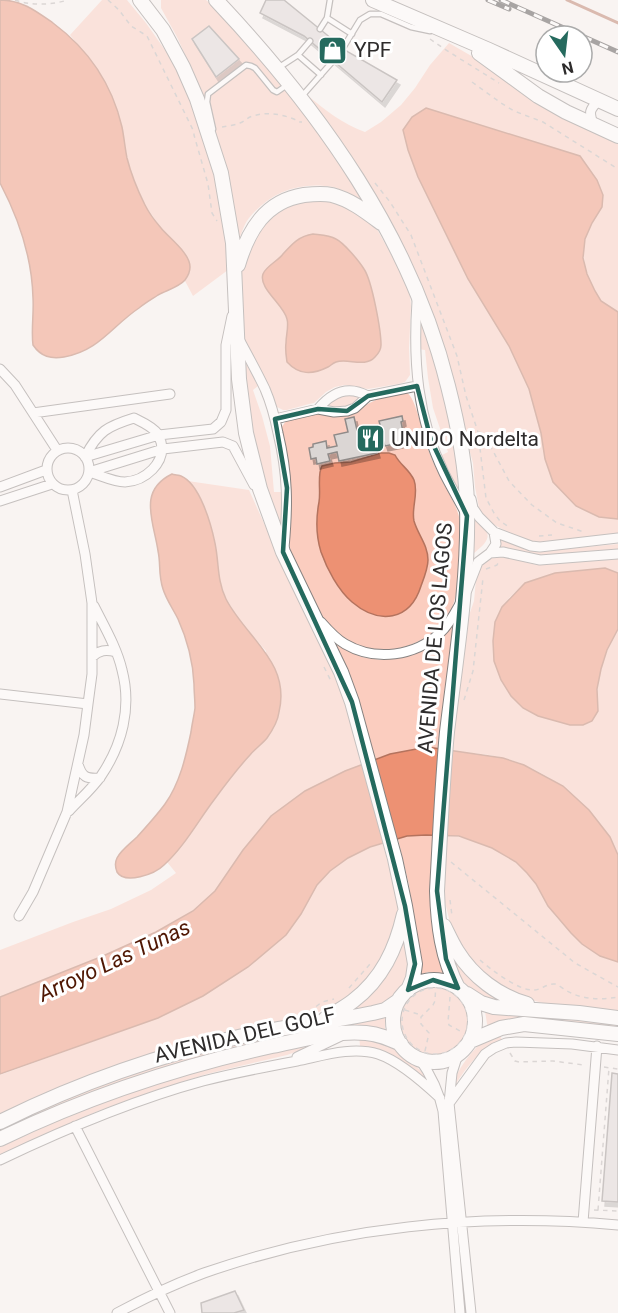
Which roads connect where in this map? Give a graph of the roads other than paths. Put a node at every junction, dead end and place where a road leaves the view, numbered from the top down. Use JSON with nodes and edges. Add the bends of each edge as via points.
{"nodes":[{"id":1,"x":216,"y":0,"type":"edge"},
{"id":2,"x":330,"y":0,"type":"edge"},
{"id":3,"x":373,"y":0,"type":"edge"},
{"id":4,"x":143,"y":1,"type":"edge"},
{"id":5,"x":400,"y":12,"type":"junction"},
{"id":6,"x":327,"y":18,"type":"junction"},
{"id":7,"x":320,"y":29,"type":"dead end"},
{"id":8,"x":439,"y":32,"type":"junction"},
{"id":9,"x":352,"y":34,"type":"junction"},
{"id":10,"x":310,"y":41,"type":"dead end"},
{"id":11,"x":344,"y":48,"type":"dead end"},
{"id":12,"x":298,"y":55,"type":"junction"},
{"id":13,"x":333,"y":61,"type":"dead end"},
{"id":14,"x":277,"y":68,"type":"junction"},
{"id":15,"x":321,"y":75,"type":"junction"},
{"id":16,"x":289,"y":83,"type":"junction"},
{"id":17,"x":301,"y":98,"type":"junction"},
{"id":18,"x":599,"y":100,"type":"junction"},
{"id":19,"x":618,"y":109,"type":"edge"},
{"id":20,"x":593,"y":124,"type":"junction"},
{"id":21,"x":205,"y":130,"type":"junction"},
{"id":22,"x":618,"y":135,"type":"edge"},
{"id":23,"x":385,"y":226,"type":"junction"},
{"id":24,"x":235,"y":274,"type":"junction"},
{"id":25,"x":417,"y":293,"type":"junction"},
{"id":26,"x":235,"y":302,"type":"junction"},
{"id":27,"x":237,"y":335,"type":"junction"},
{"id":28,"x":0,"y":369,"type":"edge"},
{"id":29,"x":417,"y":386,"type":"junction"},
{"id":30,"x":170,"y":394,"type":"dead end"},
{"id":31,"x":368,"y":396,"type":"junction"},
{"id":32,"x":318,"y":409,"type":"junction"},
{"id":33,"x":33,"y":413,"type":"junction"},
{"id":34,"x":275,"y":419,"type":"junction"},
{"id":35,"x":159,"y":435,"type":"junction"},
{"id":36,"x":459,"y":436,"type":"junction"},
{"id":37,"x":163,"y":449,"type":"junction"},
{"id":38,"x":57,"y":450,"type":"junction"},
{"id":39,"x":85,"y":457,"type":"junction"},
{"id":40,"x":46,"y":470,"type":"junction"},
{"id":41,"x":89,"y":472,"type":"junction"},
{"id":42,"x":52,"y":484,"type":"junction"},
{"id":43,"x":0,"y":487,"type":"edge"},
{"id":44,"x":72,"y":490,"type":"junction"},
{"id":45,"x":0,"y":501,"type":"edge"},
{"id":46,"x":268,"y":512,"type":"junction"},
{"id":47,"x":467,"y":516,"type":"junction"},
{"id":48,"x":494,"y":532,"type":"junction"},
{"id":49,"x":618,"y":538,"type":"edge"},
{"id":50,"x":284,"y":552,"type":"junction"},
{"id":51,"x":490,"y":553,"type":"junction"},
{"id":52,"x":618,"y":554,"type":"edge"},
{"id":53,"x":462,"y":600,"type":"junction"},
{"id":54,"x":92,"y":603,"type":"junction"},
{"id":55,"x":314,"y":614,"type":"junction"},
{"id":56,"x":116,"y":651,"type":"junction"},
{"id":57,"x":92,"y":657,"type":"junction"},
{"id":58,"x":0,"y":694,"type":"edge"},
{"id":59,"x":88,"y":704,"type":"junction"},
{"id":60,"x":78,"y":764,"type":"junction"},
{"id":61,"x":99,"y":778,"type":"junction"},
{"id":62,"x":67,"y":812,"type":"junction"},
{"id":63,"x":405,"y":906,"type":"junction"},
{"id":64,"x":438,"y":912,"type":"junction"},
{"id":65,"x":19,"y":916,"type":"dead end"},
{"id":66,"x":408,"y":990,"type":"junction"},
{"id":67,"x":458,"y":991,"type":"junction"},
{"id":68,"x":401,"y":1005,"type":"junction"},
{"id":69,"x":546,"y":1010,"type":"junction"},
{"id":70,"x":618,"y":1018,"type":"edge"},
{"id":71,"x":319,"y":1022,"type":"junction"},
{"id":72,"x":531,"y":1024,"type":"junction"},
{"id":73,"x":348,"y":1033,"type":"junction"},
{"id":74,"x":618,"y":1034,"type":"edge"},
{"id":75,"x":469,"y":1038,"type":"junction"},
{"id":76,"x":401,"y":1044,"type":"junction"},
{"id":77,"x":572,"y":1044,"type":"junction"},
{"id":78,"x":597,"y":1046,"type":"junction"},
{"id":79,"x":618,"y":1050,"type":"edge"},
{"id":80,"x":458,"y":1054,"type":"junction"},
{"id":81,"x":421,"y":1056,"type":"junction"},
{"id":82,"x":284,"y":1063,"type":"junction"},
{"id":83,"x":446,"y":1106,"type":"junction"},
{"id":84,"x":0,"y":1122,"type":"edge"},
{"id":85,"x":75,"y":1126,"type":"junction"},
{"id":86,"x":0,"y":1139,"type":"edge"},
{"id":87,"x":0,"y":1160,"type":"edge"},
{"id":88,"x":583,"y":1222,"type":"junction"},
{"id":89,"x":457,"y":1223,"type":"junction"},
{"id":90,"x":618,"y":1225,"type":"edge"},
{"id":91,"x":159,"y":1292,"type":"junction"},
{"id":92,"x":117,"y":1313,"type":"edge"},
{"id":93,"x":170,"y":1313,"type":"edge"},
{"id":94,"x":460,"y":1313,"type":"edge"},
{"id":95,"x":471,"y":1313,"type":"edge"}],
"edges":[{"from":1,"to":14,"type":"street","name":"AVENIDA DE LOS LAGOS"},
{"from":2,"to":6,"type":"lane"},
{"from":3,"to":5,"type":"street"},
{"from":4,"to":21,"type":"street","via":[[183,66]]},
{"from":5,"to":8,"type":"street"},
{"from":5,"to":18,"type":"street"},
{"from":6,"to":7,"type":"lane"},
{"from":6,"to":9,"type":"lane"},
{"from":8,"to":9,"type":"lane","via":[[411,27],[376,13],[360,20]]},
{"from":8,"to":20,"type":"street","via":[[485,57],[538,96]]},
{"from":9,"to":11,"type":"lane"},
{"from":10,"to":12,"type":"lane"},
{"from":12,"to":14,"type":"lane"},
{"from":12,"to":15,"type":"lane"},
{"from":13,"to":15,"type":"lane"},
{"from":14,"to":16,"type":"street","name":"AVENIDA DE LOS LAGOS"},
{"from":15,"to":17,"type":"lane"},
{"from":16,"to":17,"type":"street","name":"AVENIDA DE LOS LAGOS"},
{"from":16,"to":21,"type":"lane","via":[[277,92],[255,68],[246,65],[208,94]]},
{"from":17,"to":23,"type":"street","name":"AVENIDA DE LOS LAGOS","via":[[343,156]]},
{"from":18,"to":19,"type":"street"},
{"from":18,"to":20,"type":"street","via":[[590,113]]},
{"from":20,"to":22,"type":"street"},
{"from":21,"to":24,"type":"street","via":[[216,156],[227,206]]},
{"from":23,"to":24,"type":"street","via":[[348,200],[329,194],[297,196],[280,203],[254,225]]},
{"from":23,"to":25,"type":"street","name":"AVENIDA DE LOS LAGOS"},
{"from":24,"to":26,"type":"street"},
{"from":25,"to":29,"type":"street"},
{"from":25,"to":36,"type":"street","name":"AVENIDA DE LOS LAGOS","via":[[440,354]]},
{"from":26,"to":27,"type":"street"},
{"from":26,"to":35,"type":"street","via":[[226,345],[226,410],[221,422],[213,429]]},
{"from":27,"to":34,"type":"street","via":[[265,389]]},
{"from":27,"to":46,"type":"street","via":[[246,433]]},
{"from":28,"to":33,"type":"street"},
{"from":29,"to":31,"type":"street"},
{"from":29,"to":47,"type":"street","via":[[443,472]]},
{"from":30,"to":33,"type":"street"},
{"from":31,"to":32,"type":"street","via":[[346,411]]},
{"from":31,"to":32,"type":"street","via":[[351,390],[342,392],[330,396]]},
{"from":32,"to":34,"type":"street"},
{"from":33,"to":38,"type":"street"},
{"from":34,"to":50,"type":"street","via":[[287,488]]},
{"from":35,"to":37,"type":"street"},
{"from":35,"to":39,"type":"street"},
{"from":35,"to":39,"type":"street","via":[[134,418],[101,432]]},
{"from":36,"to":47,"type":"street","name":"AVENIDA DE LOS LAGOS"},
{"from":36,"to":48,"type":"street","via":[[468,460],[473,508]]},
{"from":37,"to":41,"type":"street"},
{"from":37,"to":41,"type":"street","via":[[154,469],[135,481],[123,482]]},
{"from":37,"to":46,"type":"street","via":[[223,442],[233,446]]},
{"from":38,"to":39,"type":"street","via":[[69,448]]},
{"from":38,"to":40,"type":"street"},
{"from":39,"to":41,"type":"street"},
{"from":40,"to":42,"type":"street"},
{"from":40,"to":43,"type":"street"},
{"from":41,"to":44,"type":"street","via":[[83,484]]},
{"from":42,"to":44,"type":"street"},
{"from":42,"to":45,"type":"street"},
{"from":44,"to":54,"type":"street"},
{"from":46,"to":50,"type":"street"},
{"from":47,"to":53,"type":"street","name":"AVENIDA DE LOS LAGOS"},
{"from":48,"to":49,"type":"street","via":[[540,547]]},
{"from":48,"to":51,"type":"street","via":[[495,544]]},
{"from":50,"to":55,"type":"street"},
{"from":51,"to":52,"type":"street","via":[[540,560]]},
{"from":51,"to":53,"type":"street","via":[[478,562]]},
{"from":53,"to":55,"type":"street","via":[[442,631],[427,644],[391,655],[345,644]]},
{"from":53,"to":64,"type":"street","name":"AVENIDA DE LOS LAGOS","via":[[447,736]]},
{"from":54,"to":56,"type":"street"},
{"from":54,"to":57,"type":"street"},
{"from":55,"to":63,"type":"street","via":[[341,672],[362,739]]},
{"from":56,"to":57,"type":"street","via":[[102,650]]},
{"from":56,"to":61,"type":"street","via":[[126,688],[124,722],[116,750]]},
{"from":57,"to":59,"type":"street"},
{"from":58,"to":59,"type":"street"},
{"from":59,"to":60,"type":"street"},
{"from":60,"to":61,"type":"street","via":[[85,776]]},
{"from":60,"to":62,"type":"street"},
{"from":61,"to":62,"type":"street"},
{"from":62,"to":65,"type":"street"},
{"from":63,"to":66,"type":"street","via":[[414,964]]},
{"from":63,"to":71,"type":"street","via":[[400,932],[382,972],[351,1003]]},
{"from":64,"to":67,"type":"street","name":"AVENIDA DE LOS LAGOS","via":[[446,960]]},
{"from":64,"to":69,"type":"street","via":[[456,949],[490,987],[504,996]]},
{"from":66,"to":67,"type":"street","via":[[424,981],[451,983]]},
{"from":66,"to":68,"type":"street"},
{"from":67,"to":69,"type":"street","via":[[494,1007]]},
{"from":67,"to":75,"type":"street","name":"AVENIDA DE LOS LAGOS","via":[[472,1007],[475,1021]]},
{"from":68,"to":71,"type":"street","name":"AVENIDA DEL GOLF"},
{"from":68,"to":76,"type":"street","via":[[394,1012],[393,1023]]},
{"from":69,"to":70,"type":"street"},
{"from":71,"to":84,"type":"street","name":"AVENIDA DEL GOLF","via":[[211,1044],[164,1058],[75,1089]]},
{"from":72,"to":74,"type":"street"},
{"from":72,"to":75,"type":"street"},
{"from":72,"to":77,"type":"street"},
{"from":73,"to":76,"type":"street","name":"AVENIDA DEL GOLF","via":[[382,1036]]},
{"from":73,"to":82,"type":"street"},
{"from":73,"to":86,"type":"street","name":"AVENIDA DEL GOLF","via":[[183,1068],[81,1103]]},
{"from":75,"to":80,"type":"street"},
{"from":76,"to":81,"type":"street","via":[[409,1053]]},
{"from":77,"to":78,"type":"street"},
{"from":77,"to":83,"type":"street","via":[[516,1042],[494,1048],[484,1054]]},
{"from":78,"to":79,"type":"street"},
{"from":78,"to":88,"type":"street"},
{"from":80,"to":81,"type":"street","via":[[439,1061]]},
{"from":80,"to":83,"type":"street"},
{"from":81,"to":83,"type":"street"},
{"from":82,"to":83,"type":"street","via":[[352,1052],[376,1054],[405,1069]]},
{"from":82,"to":85,"type":"street","via":[[201,1082]]},
{"from":83,"to":89,"type":"street"},
{"from":85,"to":87,"type":"street"},
{"from":85,"to":91,"type":"street"},
{"from":88,"to":89,"type":"street"},
{"from":88,"to":90,"type":"street"},
{"from":89,"to":91,"type":"street","via":[[392,1229],[299,1246],[203,1274]]},
{"from":89,"to":94,"type":"street"},
{"from":89,"to":95,"type":"street"},
{"from":91,"to":92,"type":"street"},
{"from":91,"to":93,"type":"street"}]}
